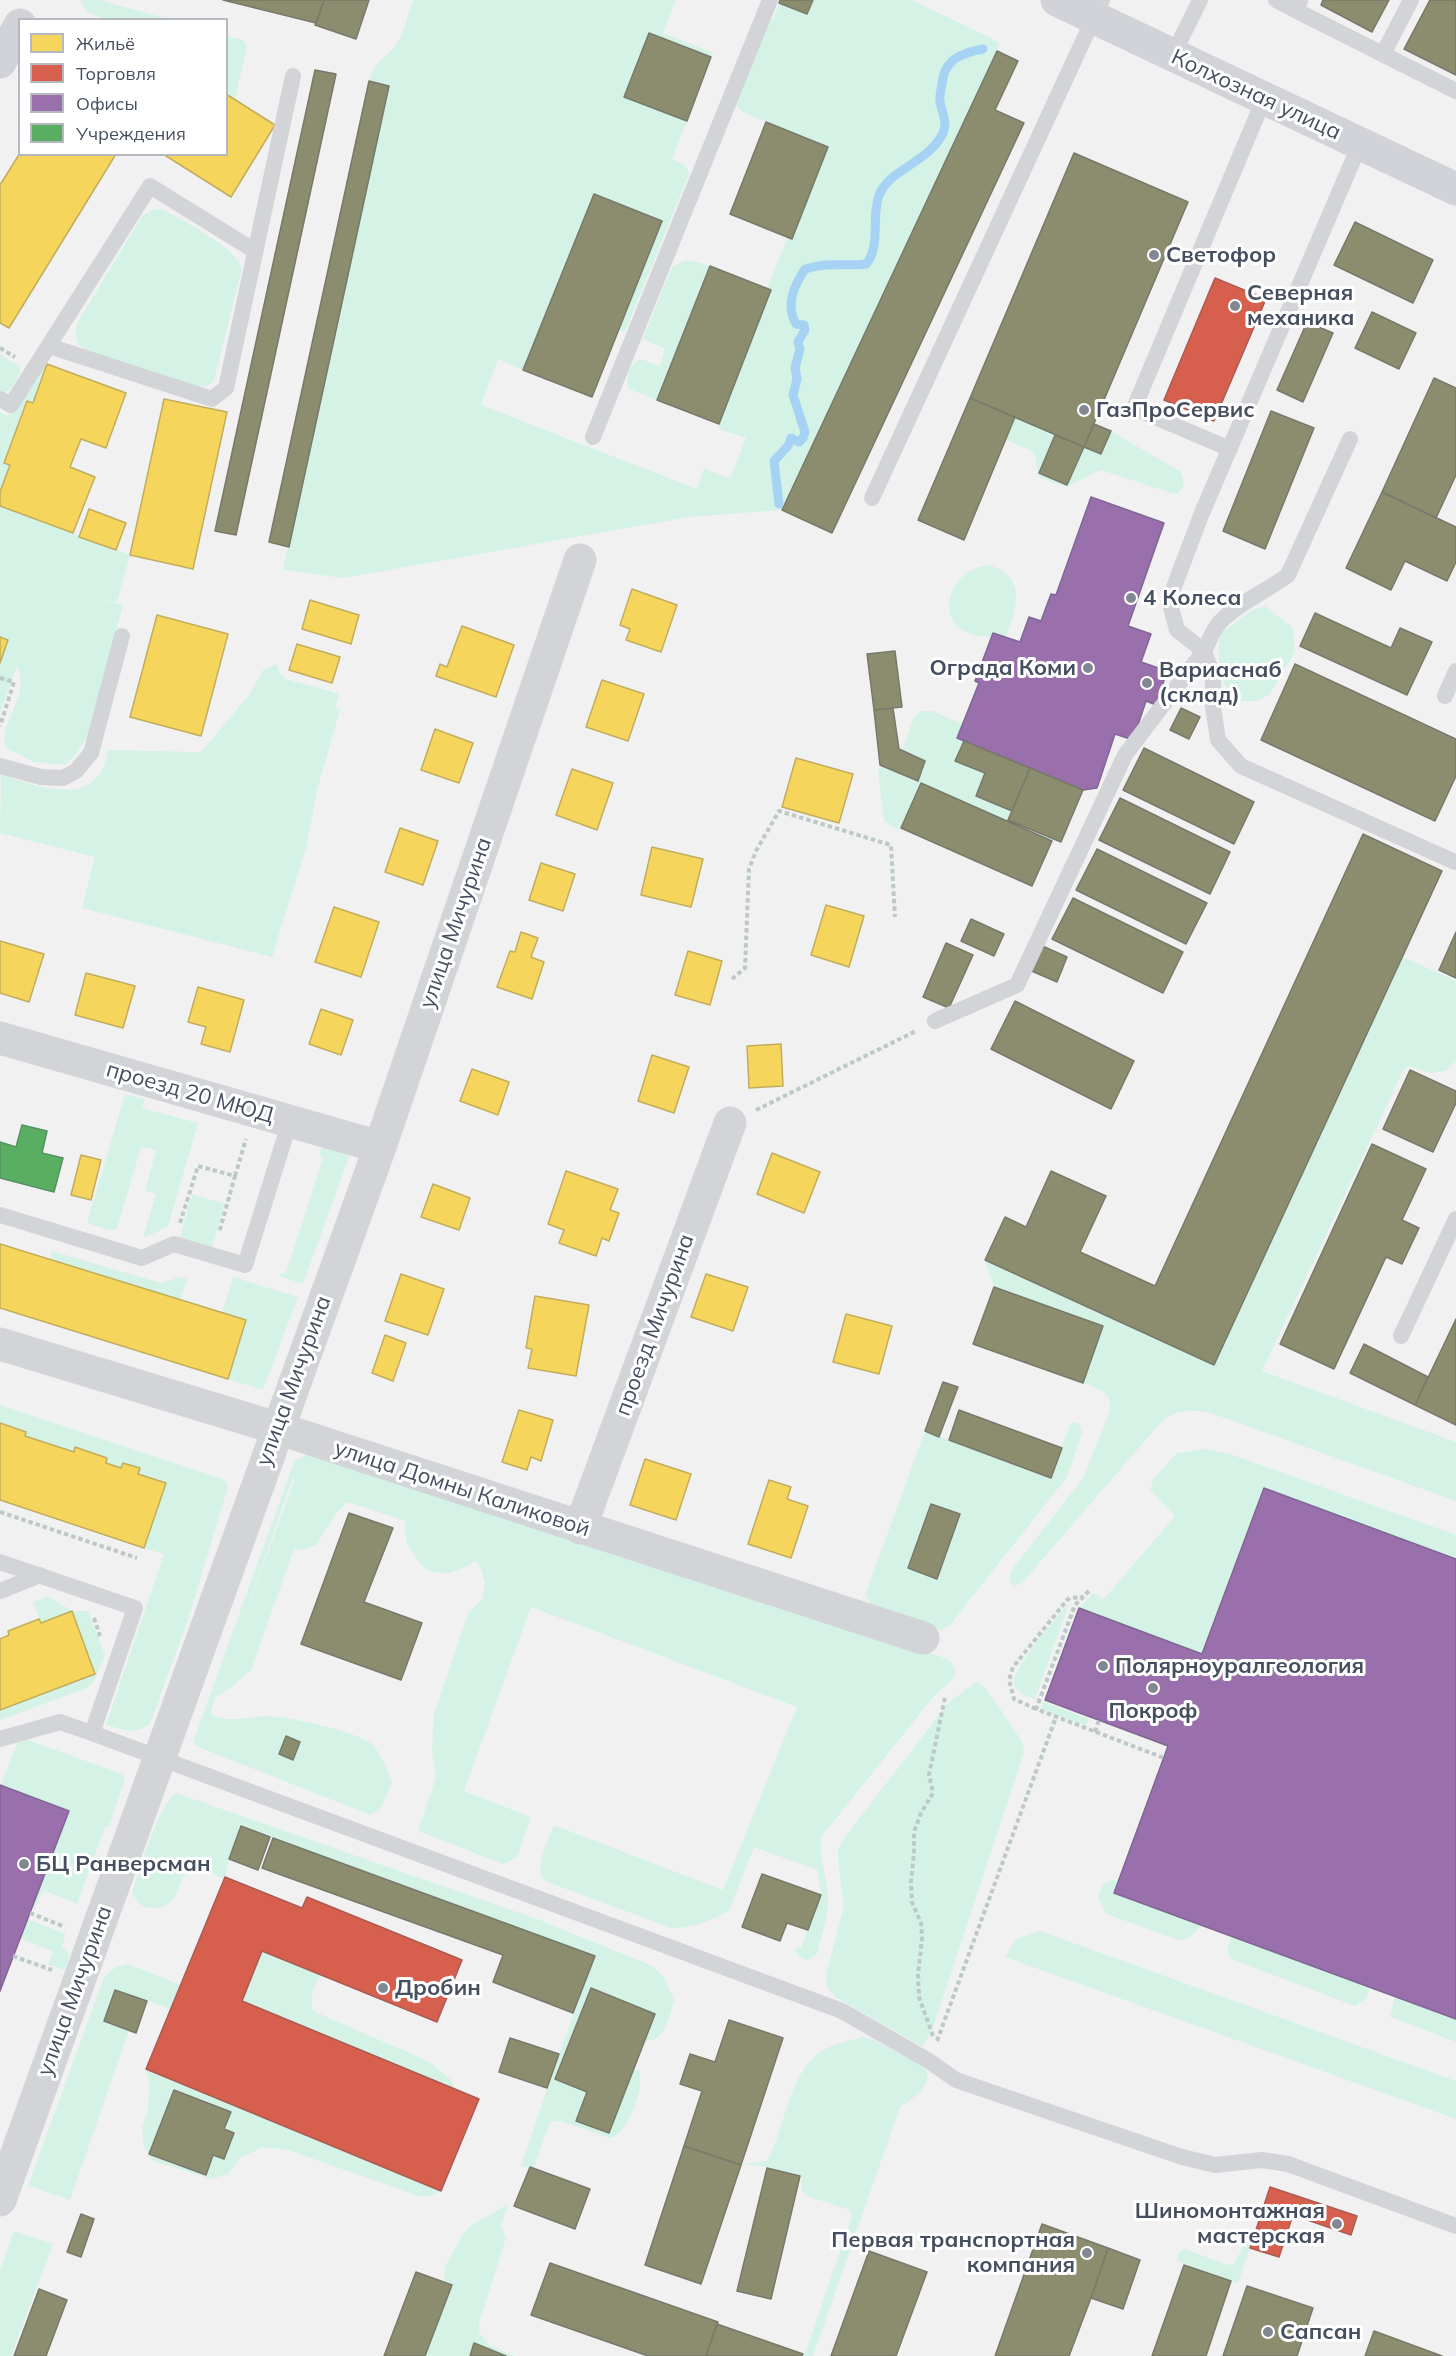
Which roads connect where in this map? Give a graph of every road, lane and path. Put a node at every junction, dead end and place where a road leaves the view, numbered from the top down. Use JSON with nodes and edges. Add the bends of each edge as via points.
{"nodes":[{"id":1,"x":32,"y":0,"type":"edge"},
{"id":2,"x":770,"y":0,"type":"edge"},
{"id":3,"x":1057,"y":0,"type":"edge"},
{"id":4,"x":1200,"y":0,"type":"edge"},
{"id":5,"x":1276,"y":0,"type":"edge"},
{"id":6,"x":1411,"y":0,"type":"edge"},
{"id":7,"x":1298,"y":5,"type":"edge"},
{"id":8,"x":1098,"y":8,"type":"edge"},
{"id":9,"x":23,"y":18,"type":"edge"},
{"id":10,"x":18,"y":30,"type":"edge"},
{"id":11,"x":1383,"y":54,"type":"junction"},
{"id":12,"x":1173,"y":55,"type":"junction"},
{"id":13,"x":0,"y":62,"type":"edge"},
{"id":14,"x":293,"y":76,"type":"dead end"},
{"id":15,"x":1456,"y":91,"type":"edge"},
{"id":16,"x":1264,"y":99,"type":"junction"},
{"id":17,"x":1360,"y":144,"type":"junction"},
{"id":18,"x":1456,"y":189,"type":"edge"},
{"id":19,"x":255,"y":251,"type":"junction"},
{"id":20,"x":49,"y":346,"type":"junction"},
{"id":21,"x":0,"y":399,"type":"edge"},
{"id":22,"x":593,"y":437,"type":"dead end"},
{"id":23,"x":1350,"y":439,"type":"dead end"},
{"id":24,"x":1230,"y":449,"type":"junction"},
{"id":25,"x":872,"y":498,"type":"dead end"},
{"id":26,"x":580,"y":560,"type":"dead end"},
{"id":27,"x":122,"y":636,"type":"dead end"},
{"id":28,"x":1204,"y":651,"type":"junction"},
{"id":29,"x":1456,"y":671,"type":"edge"},
{"id":30,"x":0,"y":678,"type":"edge"},
{"id":31,"x":1444,"y":696,"type":"dead end"},
{"id":32,"x":0,"y":726,"type":"edge"},
{"id":33,"x":0,"y":766,"type":"edge"},
{"id":34,"x":1455,"y":862,"type":"edge"},
{"id":35,"x":895,"y":918,"type":"dead end"},
{"id":36,"x":732,"y":979,"type":"dead end"},
{"id":37,"x":935,"y":1021,"type":"joint"},
{"id":38,"x":0,"y":1038,"type":"edge"},
{"id":39,"x":290,"y":1121,"type":"junction"},
{"id":40,"x":730,"y":1123,"type":"joint"},
{"id":41,"x":380,"y":1147,"type":"junction"},
{"id":42,"x":0,"y":1215,"type":"edge"},
{"id":43,"x":1456,"y":1219,"type":"edge"},
{"id":44,"x":217,"y":1240,"type":"dead end"},
{"id":45,"x":174,"y":1244,"type":"junction"},
{"id":46,"x":1401,"y":1336,"type":"dead end"},
{"id":47,"x":0,"y":1344,"type":"edge"},
{"id":48,"x":277,"y":1428,"type":"junction"},
{"id":49,"x":0,"y":1512,"type":"edge"},
{"id":50,"x":580,"y":1527,"type":"junction"},
{"id":51,"x":137,"y":1558,"type":"dead end"},
{"id":52,"x":0,"y":1562,"type":"edge"},
{"id":53,"x":40,"y":1575,"type":"junction"},
{"id":54,"x":0,"y":1591,"type":"edge"},
{"id":55,"x":1089,"y":1591,"type":"dead end"},
{"id":56,"x":1083,"y":1598,"type":"junction"},
{"id":57,"x":93,"y":1616,"type":"dead end"},
{"id":58,"x":923,"y":1638,"type":"dead end"},
{"id":59,"x":113,"y":1670,"type":"junction"},
{"id":60,"x":945,"y":1697,"type":"dead end"},
{"id":61,"x":1036,"y":1710,"type":"junction"},
{"id":62,"x":1056,"y":1717,"type":"junction"},
{"id":63,"x":1099,"y":1720,"type":"dead end"},
{"id":64,"x":1095,"y":1732,"type":"junction"},
{"id":65,"x":92,"y":1733,"type":"junction"},
{"id":66,"x":0,"y":1739,"type":"edge"},
{"id":67,"x":159,"y":1756,"type":"junction"},
{"id":68,"x":1164,"y":1758,"type":"dead end"},
{"id":69,"x":30,"y":1914,"type":"dead end"},
{"id":70,"x":71,"y":1929,"type":"dead end"},
{"id":71,"x":13,"y":1956,"type":"dead end"},
{"id":72,"x":55,"y":1972,"type":"dead end"},
{"id":73,"x":947,"y":2013,"type":"dead end"},
{"id":74,"x":935,"y":2046,"type":"dead end"},
{"id":75,"x":0,"y":2200,"type":"edge"},
{"id":76,"x":1456,"y":2226,"type":"edge"}],
"edges":[{"from":1,"to":9,"type":"street"},
{"from":2,"to":22,"type":"lane"},
{"from":3,"to":8,"type":"street","name":"Колхозная улица"},
{"from":4,"to":12,"type":"lane"},
{"from":5,"to":7,"type":"lane"},
{"from":6,"to":11,"type":"lane"},
{"from":7,"to":11,"type":"lane"},
{"from":8,"to":12,"type":"street","name":"Колхозная улица"},
{"from":8,"to":25,"type":"lane"},
{"from":10,"to":13,"type":"street"},
{"from":11,"to":15,"type":"lane"},
{"from":12,"to":16,"type":"street","name":"Колхозная улица"},
{"from":14,"to":19,"type":"lane"},
{"from":16,"to":17,"type":"street","name":"Колхозная улица"},
{"from":16,"to":24,"type":"lane","via":[[1134,408]]},
{"from":17,"to":18,"type":"street","name":"Колхозная улица"},
{"from":17,"to":24,"type":"lane"},
{"from":19,"to":20,"type":"lane","via":[[150,186]]},
{"from":19,"to":20,"type":"lane","via":[[226,388],[212,399]]},
{"from":20,"to":21,"type":"lane","via":[[11,405]]},
{"from":23,"to":28,"type":"lane","via":[[1288,575],[1220,622]]},
{"from":24,"to":28,"type":"lane","via":[[1168,600],[1177,630]]},
{"from":26,"to":41,"type":"street","name":"улица Мичурина"},
{"from":27,"to":33,"type":"lane","via":[[91,753],[76,771],[63,778],[41,777]]},
{"from":28,"to":34,"type":"lane","via":[[1213,676],[1218,740],[1241,766]]},
{"from":28,"to":37,"type":"lane","via":[[1125,755],[1017,985]]},
{"from":29,"to":31,"type":"lane"},
{"from":30,"to":32,"type":"path","via":[[14,682]]},
{"from":35,"to":36,"type":"path","via":[[891,845],[779,811],[748,869],[745,968]]},
{"from":37,"to":40,"type":"path"},
{"from":38,"to":39,"type":"street","name":"проезд 20 МЮД"},
{"from":39,"to":41,"type":"street","name":"проезд 20 МЮД"},
{"from":39,"to":45,"type":"lane","via":[[245,1265]]},
{"from":40,"to":50,"type":"street","name":"проезд Мичурина"},
{"from":41,"to":48,"type":"street","name":"улица Мичурина"},
{"from":42,"to":45,"type":"lane","via":[[142,1258]]},
{"from":43,"to":46,"type":"lane"},
{"from":44,"to":45,"type":"path","via":[[235,1176],[198,1166]]},
{"from":47,"to":48,"type":"street","name":"улица Домны Каликовой"},
{"from":48,"to":50,"type":"street","name":"улица Домны Каликовой"},
{"from":48,"to":67,"type":"street","name":"улица Мичурина"},
{"from":49,"to":51,"type":"path"},
{"from":50,"to":58,"type":"street","name":"улица Домны Каликовой"},
{"from":52,"to":53,"type":"lane"},
{"from":53,"to":54,"type":"lane"},
{"from":53,"to":59,"type":"lane","via":[[135,1608]]},
{"from":55,"to":56,"type":"path"},
{"from":56,"to":61,"type":"path","via":[[1075,1605]]},
{"from":56,"to":61,"type":"path","via":[[1067,1600],[1013,1667],[1010,1680],[1014,1699]]},
{"from":57,"to":59,"type":"path"},
{"from":59,"to":65,"type":"lane"},
{"from":60,"to":74,"type":"path","via":[[929,1775],[933,1793],[914,1832],[911,1882],[912,1902],[921,1923],[919,1997]]},
{"from":61,"to":62,"type":"path"},
{"from":62,"to":64,"type":"path"},
{"from":62,"to":73,"type":"path"},
{"from":63,"to":64,"type":"path"},
{"from":64,"to":68,"type":"path"},
{"from":65,"to":66,"type":"lane","via":[[60,1722]]},
{"from":65,"to":67,"type":"lane"},
{"from":67,"to":75,"type":"street","name":"улица Мичурина"},
{"from":67,"to":76,"type":"lane","via":[[842,2012],[956,2080],[1182,2157],[1215,2165],[1262,2160],[1288,2164]]},
{"from":69,"to":70,"type":"path"},
{"from":71,"to":72,"type":"path"}]}
